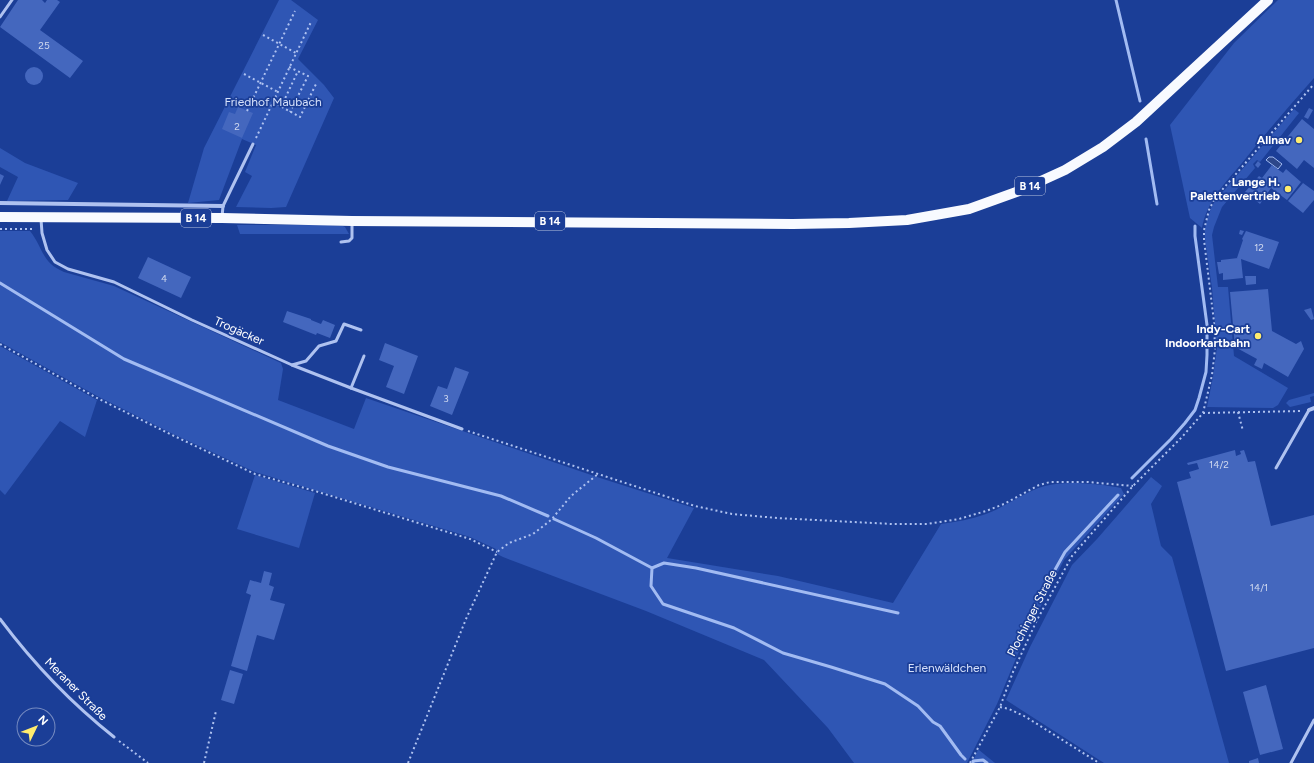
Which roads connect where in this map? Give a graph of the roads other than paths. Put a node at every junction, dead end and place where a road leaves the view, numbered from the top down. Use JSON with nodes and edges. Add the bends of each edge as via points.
{"nodes":[{"id":1,"x":12,"y":0,"type":"edge"},
{"id":2,"x":1268,"y":0,"type":"edge"},
{"id":3,"x":0,"y":17,"type":"edge"},
{"id":4,"x":253,"y":144,"type":"road end"},
{"id":5,"x":235,"y":181,"type":"junction"},
{"id":6,"x":239,"y":183,"type":"dead end"},
{"id":7,"x":0,"y":203,"type":"edge"},
{"id":8,"x":223,"y":206,"type":"junction"},
{"id":9,"x":0,"y":217,"type":"edge"},
{"id":10,"x":41,"y":218,"type":"junction"},
{"id":11,"x":222,"y":218,"type":"junction"},
{"id":12,"x":352,"y":221,"type":"junction"},
{"id":13,"x":341,"y":242,"type":"dead end"},
{"id":14,"x":361,"y":330,"type":"dead end"},
{"id":15,"x":364,"y":356,"type":"dead end"},
{"id":16,"x":292,"y":365,"type":"junction"},
{"id":17,"x":319,"y":376,"type":"junction"},
{"id":18,"x":318,"y":380,"type":"dead end"},
{"id":19,"x":351,"y":388,"type":"junction"},
{"id":20,"x":1314,"y":408,"type":"edge"},
{"id":21,"x":1309,"y":410,"type":"joint"},
{"id":22,"x":462,"y":428,"type":"road end"},
{"id":23,"x":1276,"y":468,"type":"dead end"},
{"id":24,"x":0,"y":619,"type":"edge"},
{"id":25,"x":1314,"y":720,"type":"edge"},
{"id":26,"x":114,"y":737,"type":"road end"},
{"id":27,"x":1291,"y":763,"type":"edge"}],
"edges":[{"from":1,"to":3,"type":"lane"},
{"from":2,"to":12,"type":"main road","number":"B 14","via":[[1164,98],[1103,147],[1065,170],[1019,191],[969,209],[907,220],[848,223]]},
{"from":4,"to":5,"type":"lane"},
{"from":5,"to":6,"type":"lane"},
{"from":5,"to":8,"type":"lane"},
{"from":7,"to":8,"type":"street"},
{"from":8,"to":11,"type":"lane"},
{"from":9,"to":10,"type":"main road","number":"B 14"},
{"from":10,"to":11,"type":"main road","number":"B 14"},
{"from":10,"to":16,"type":"lane","name":"Trogäcker","via":[[47,250],[55,262],[68,269],[114,282]]},
{"from":11,"to":12,"type":"main road","number":"B 14"},
{"from":12,"to":13,"type":"lane","via":[[352,238]]},
{"from":14,"to":16,"type":"lane","via":[[344,324],[336,341],[319,346],[306,361]]},
{"from":15,"to":19,"type":"lane"},
{"from":16,"to":17,"type":"lane","name":"Trogäcker"},
{"from":17,"to":18,"type":"lane"},
{"from":17,"to":19,"type":"lane","name":"Trogäcker"},
{"from":19,"to":22,"type":"lane","name":"Trogäcker"},
{"from":20,"to":21,"type":"street"},
{"from":21,"to":23,"type":"lane"},
{"from":24,"to":26,"type":"lane","name":"Meraner Straße","via":[[24,650],[62,691]]},
{"from":25,"to":27,"type":"lane"}]}
